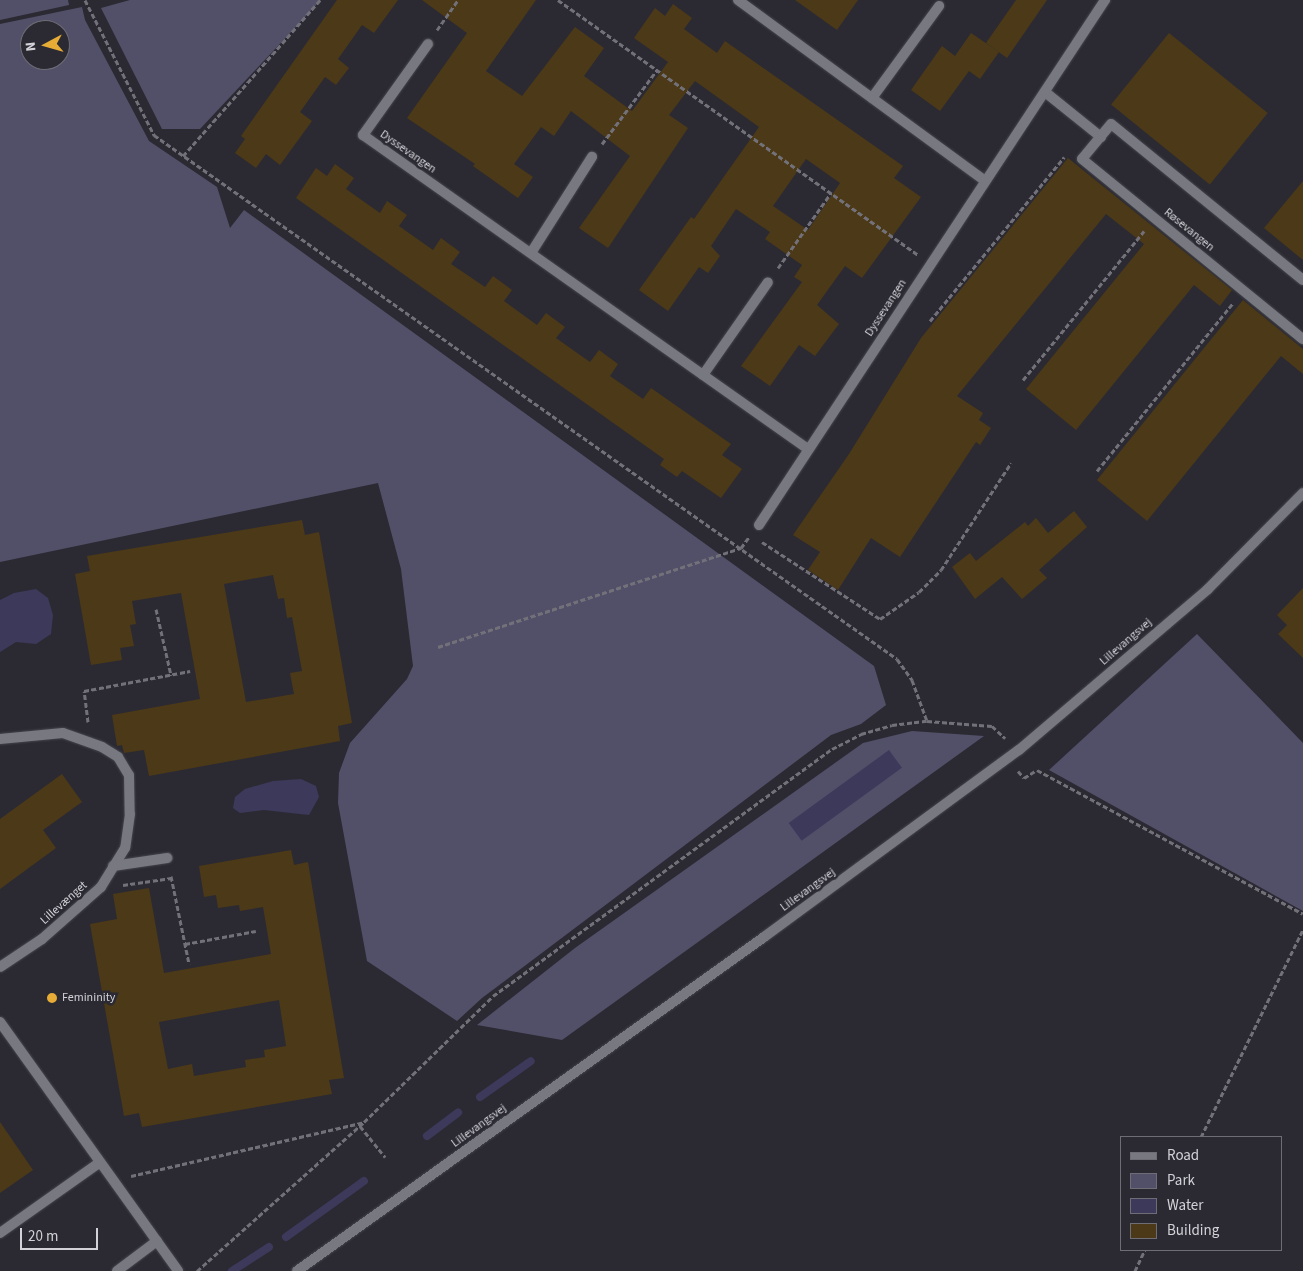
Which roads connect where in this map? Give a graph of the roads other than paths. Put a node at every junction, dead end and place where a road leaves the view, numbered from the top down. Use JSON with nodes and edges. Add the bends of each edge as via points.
{"nodes":[{"id":1,"x":738,"y":0,"type":"edge"},
{"id":2,"x":1105,"y":0,"type":"edge"},
{"id":3,"x":939,"y":6,"type":"dead end"},
{"id":4,"x":428,"y":44,"type":"road end"},
{"id":5,"x":1045,"y":92,"type":"junction"},
{"id":6,"x":872,"y":98,"type":"junction"},
{"id":7,"x":1101,"y":137,"type":"junction"},
{"id":8,"x":592,"y":157,"type":"road end"},
{"id":9,"x":986,"y":181,"type":"junction"},
{"id":10,"x":531,"y":253,"type":"junction"},
{"id":11,"x":1303,"y":280,"type":"edge"},
{"id":12,"x":768,"y":282,"type":"road end"},
{"id":13,"x":1303,"y":339,"type":"edge"},
{"id":14,"x":703,"y":375,"type":"junction"},
{"id":15,"x":808,"y":449,"type":"junction"},
{"id":16,"x":1303,"y":493,"type":"edge"},
{"id":17,"x":759,"y":525,"type":"dead end"},
{"id":18,"x":0,"y":739,"type":"edge"},
{"id":19,"x":167,"y":858,"type":"road end"},
{"id":20,"x":113,"y":866,"type":"junction"},
{"id":21,"x":0,"y":967,"type":"edge"},
{"id":22,"x":0,"y":1022,"type":"edge"},
{"id":23,"x":99,"y":1163,"type":"junction"},
{"id":24,"x":0,"y":1233,"type":"edge"},
{"id":25,"x":158,"y":1242,"type":"junction"},
{"id":26,"x":116,"y":1271,"type":"edge"},
{"id":27,"x":178,"y":1271,"type":"edge"},
{"id":28,"x":297,"y":1271,"type":"edge"}],
"edges":[{"from":1,"to":6,"type":"street"},
{"from":2,"to":5,"type":"street","name":"Dyssevangen"},
{"from":3,"to":6,"type":"street"},
{"from":4,"to":10,"type":"street","name":"Dyssevangen","via":[[363,135]]},
{"from":5,"to":7,"type":"street"},
{"from":5,"to":9,"type":"street","name":"Dyssevangen"},
{"from":6,"to":9,"type":"street"},
{"from":7,"to":11,"type":"street","via":[[1111,124]]},
{"from":7,"to":13,"type":"street","name":"Røsevangen","via":[[1082,160]]},
{"from":8,"to":10,"type":"street"},
{"from":9,"to":15,"type":"street","name":"Dyssevangen"},
{"from":10,"to":14,"type":"street","name":"Dyssevangen"},
{"from":12,"to":14,"type":"street"},
{"from":14,"to":15,"type":"street","name":"Dyssevangen"},
{"from":15,"to":17,"type":"street","name":"Dyssevangen"},
{"from":16,"to":28,"type":"street","name":"Lillevangsvej","via":[[1208,589],[1019,750]]},
{"from":18,"to":20,"type":"street","name":"Lillevænget","via":[[63,733],[118,757],[129,775],[130,814],[126,839]]},
{"from":19,"to":20,"type":"street"},
{"from":20,"to":21,"type":"street","name":"Lillevænget","via":[[101,887],[57,926]]},
{"from":22,"to":23,"type":"street"},
{"from":23,"to":24,"type":"street"},
{"from":23,"to":25,"type":"street"},
{"from":25,"to":26,"type":"street"},
{"from":25,"to":27,"type":"street"}]}
